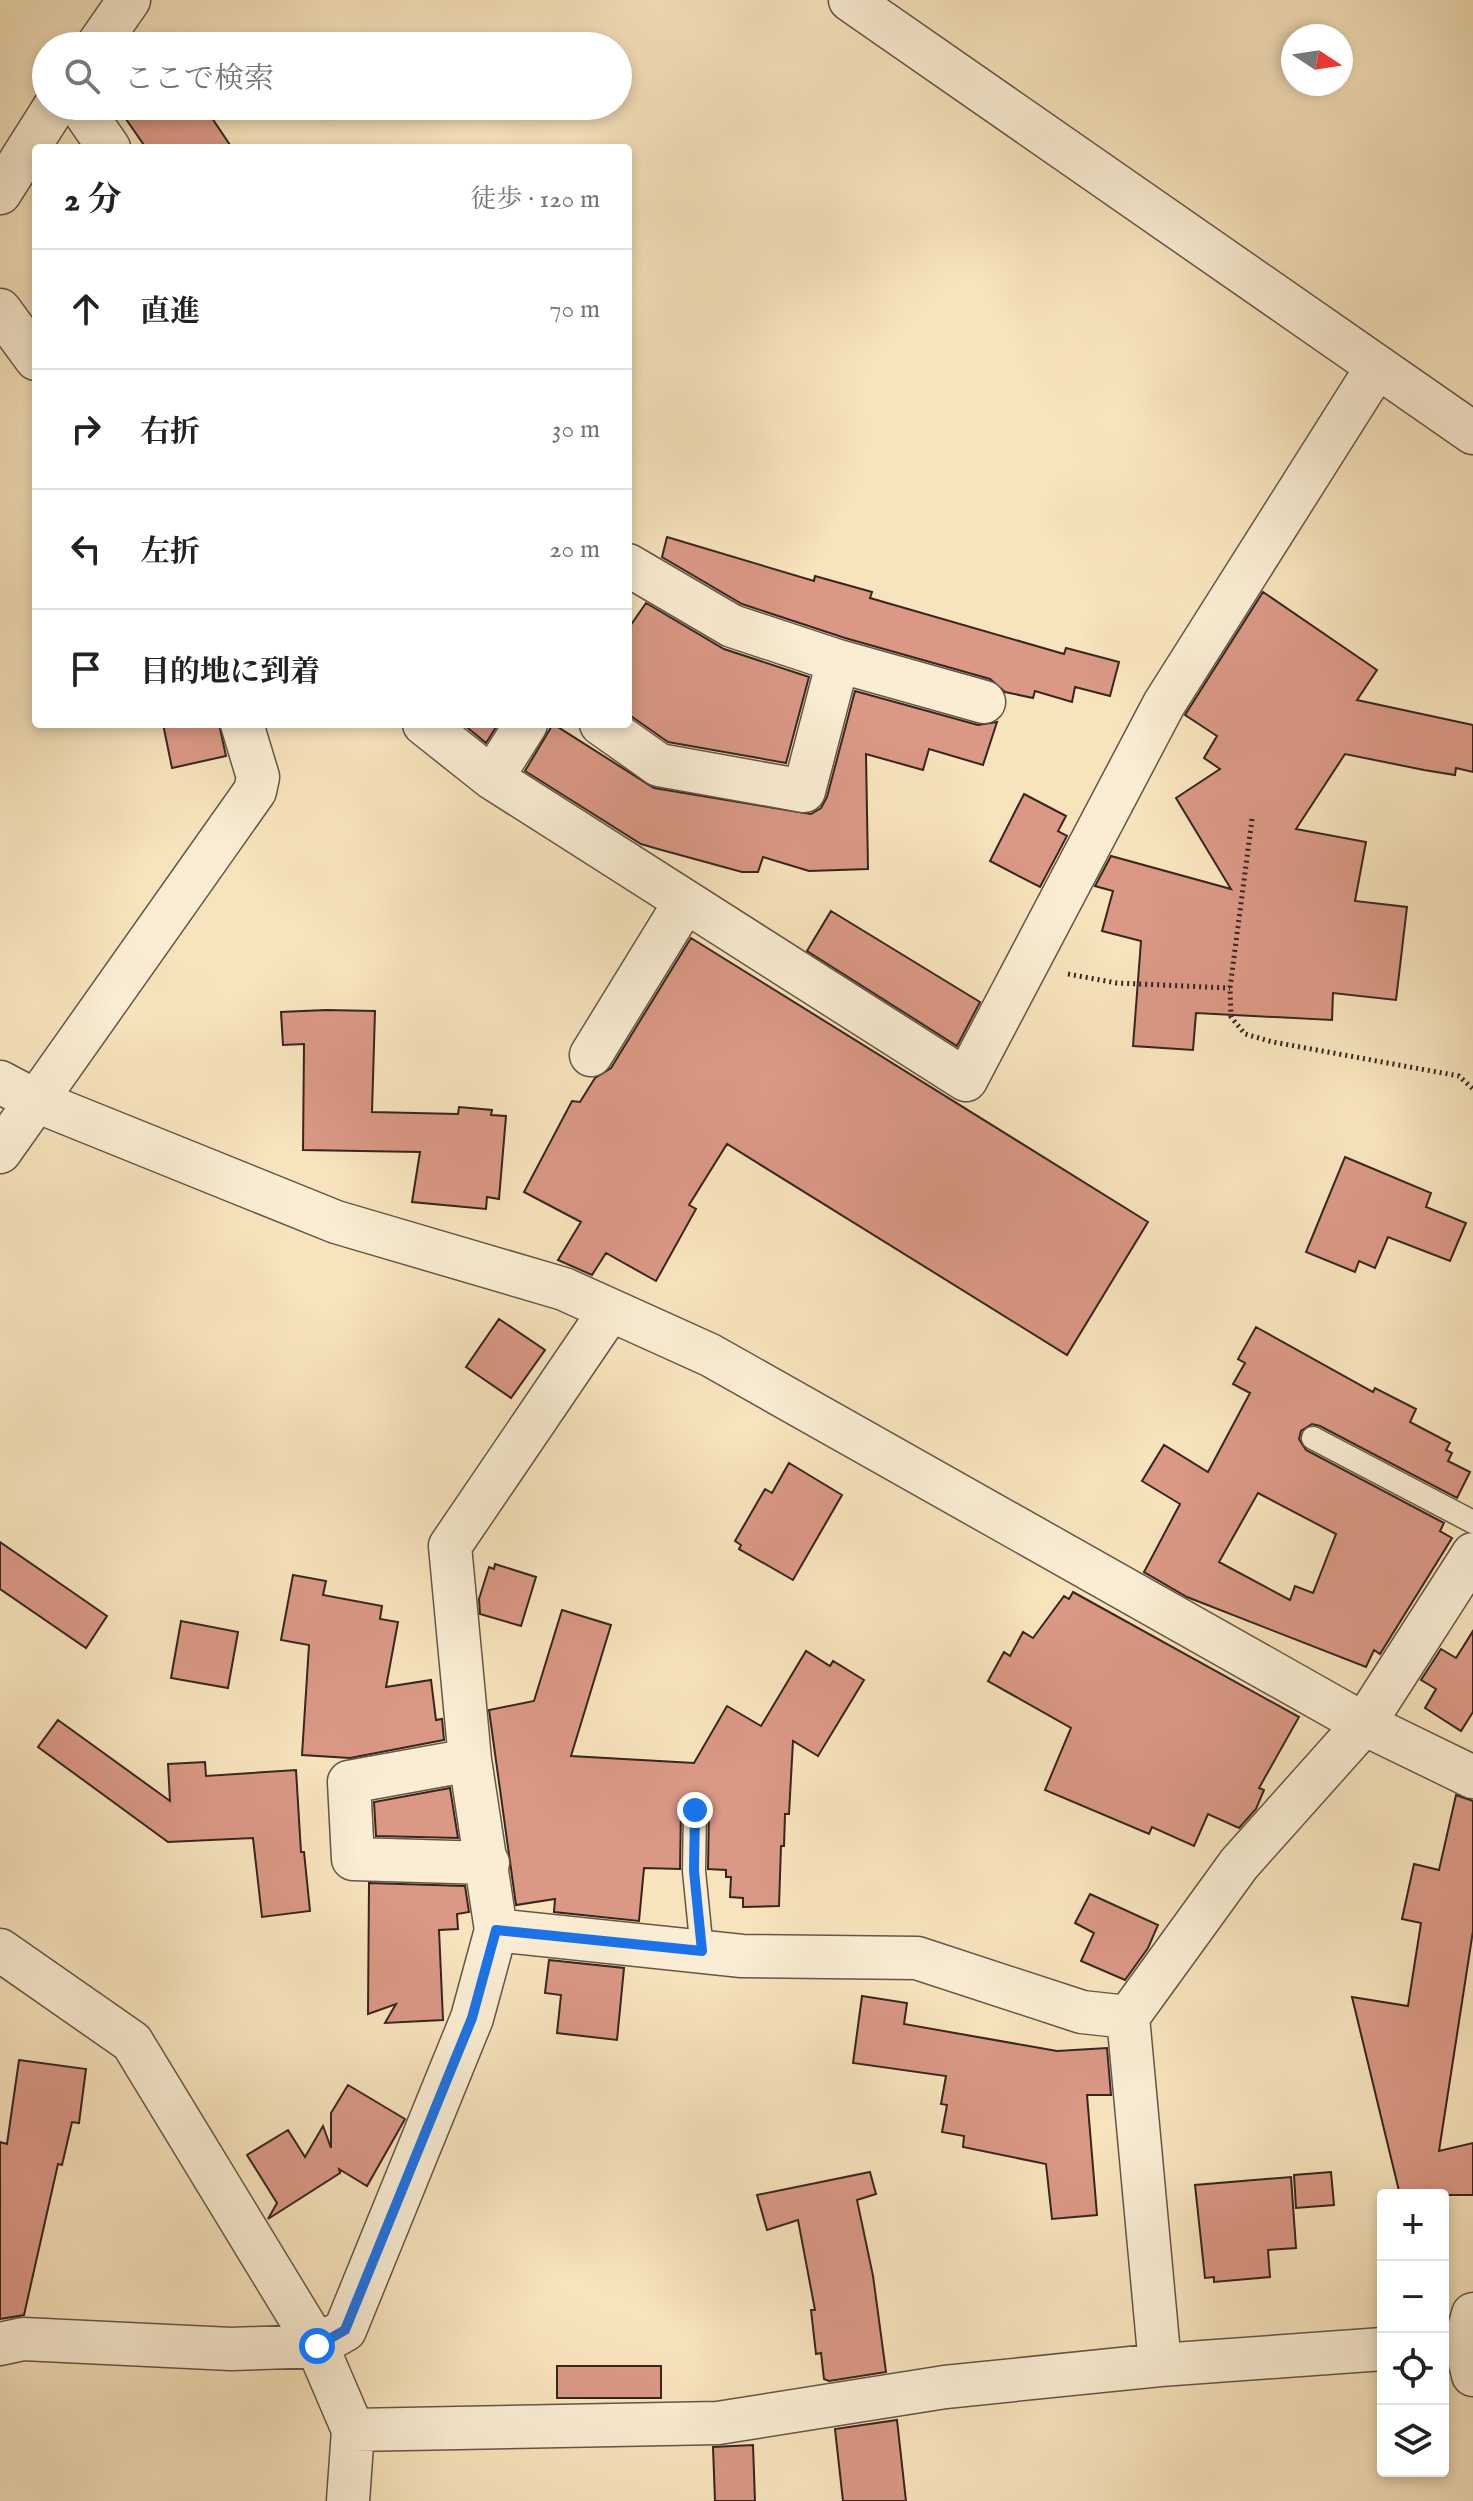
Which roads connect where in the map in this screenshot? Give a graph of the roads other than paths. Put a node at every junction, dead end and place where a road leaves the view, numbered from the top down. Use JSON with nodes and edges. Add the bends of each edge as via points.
{"nodes":[{"id":1,"x":129,"y":0,"type":"edge"},
{"id":2,"x":850,"y":0,"type":"edge"},
{"id":3,"x":107,"y":32,"type":"edge"},
{"id":4,"x":46,"y":120,"type":"edge"},
{"id":5,"x":90,"y":120,"type":"edge"},
{"id":6,"x":106,"y":144,"type":"edge"},
{"id":7,"x":0,"y":193,"type":"edge"},
{"id":8,"x":0,"y":310,"type":"edge"},
{"id":9,"x":32,"y":354,"type":"edge"},
{"id":10,"x":1377,"y":367,"type":"junction"},
{"id":11,"x":1473,"y":433,"type":"edge"},
{"id":12,"x":632,"y":570,"type":"edge"},
{"id":13,"x":838,"y":661,"type":"junction"},
{"id":14,"x":984,"y":702,"type":"dead end"},
{"id":15,"x":243,"y":728,"type":"edge"},
{"id":16,"x":429,"y":728,"type":"edge"},
{"id":17,"x":523,"y":728,"type":"edge"},
{"id":18,"x":607,"y":728,"type":"edge"},
{"id":19,"x":492,"y":778,"type":"junction"},
{"id":20,"x":685,"y":902,"type":"junction"},
{"id":21,"x":591,"y":1055,"type":"dead end"},
{"id":22,"x":18,"y":1092,"type":"edge"},
{"id":23,"x":0,"y":1152,"type":"edge"},
{"id":24,"x":609,"y":1312,"type":"junction"},
{"id":25,"x":1313,"y":1438,"type":"dead end"},
{"id":26,"x":1473,"y":1522,"type":"edge"},
{"id":27,"x":1473,"y":1554,"type":"edge"},
{"id":28,"x":1364,"y":1724,"type":"junction"},
{"id":29,"x":470,"y":1760,"type":"junction"},
{"id":30,"x":1473,"y":1777,"type":"edge"},
{"id":31,"x":695,"y":1810,"type":"dead end"},
{"id":32,"x":488,"y":1863,"type":"junction"},
{"id":33,"x":496,"y":1930,"type":"junction"},
{"id":34,"x":0,"y":1950,"type":"edge"},
{"id":35,"x":702,"y":1951,"type":"junction"},
{"id":36,"x":1128,"y":2017,"type":"junction"},
{"id":37,"x":0,"y":2344,"type":"edge"},
{"id":38,"x":317,"y":2346,"type":"junction"},
{"id":39,"x":1377,"y":2349,"type":"edge"},
{"id":40,"x":1160,"y":2365,"type":"junction"},
{"id":41,"x":353,"y":2430,"type":"junction"},
{"id":42,"x":348,"y":2501,"type":"edge"}],
"edges":[{"from":1,"to":3,"type":"street"},
{"from":2,"to":10,"type":"street"},
{"from":4,"to":7,"type":"street"},
{"from":5,"to":6,"type":"street"},
{"from":8,"to":9,"type":"street"},
{"from":10,"to":11,"type":"street"},
{"from":10,"to":20,"type":"street","via":[[1164,704],[966,1080]]},
{"from":12,"to":13,"type":"street","via":[[732,626]]},
{"from":13,"to":14,"type":"street"},
{"from":13,"to":18,"type":"street","via":[[804,791],[659,765]]},
{"from":15,"to":22,"type":"street","via":[[258,777],[255,791]]},
{"from":16,"to":19,"type":"street"},
{"from":17,"to":19,"type":"street"},
{"from":19,"to":20,"type":"street"},
{"from":20,"to":21,"type":"street"},
{"from":22,"to":23,"type":"street"},
{"from":22,"to":24,"type":"street","via":[[336,1222],[529,1277]]},
{"from":24,"to":28,"type":"street","via":[[710,1355]]},
{"from":24,"to":29,"type":"street","via":[[450,1546]]},
{"from":25,"to":26,"type":"lane"},
{"from":27,"to":28,"type":"street"},
{"from":28,"to":30,"type":"street"},
{"from":28,"to":36,"type":"street","via":[[1239,1864]]},
{"from":29,"to":32,"type":"street"},
{"from":29,"to":32,"type":"street","via":[[349,1782],[353,1859]]},
{"from":31,"to":35,"type":"lane","via":[[694,1871]]},
{"from":32,"to":33,"type":"street"},
{"from":33,"to":35,"type":"street"},
{"from":33,"to":38,"type":"street","via":[[472,2018],[345,2330]]},
{"from":34,"to":38,"type":"street","via":[[132,2042]]},
{"from":35,"to":36,"type":"street","via":[[917,1958],[1082,2012]]},
{"from":36,"to":40,"type":"street"},
{"from":37,"to":38,"type":"street","via":[[23,2339],[231,2349]]},
{"from":38,"to":41,"type":"street"},
{"from":39,"to":40,"type":"street"},
{"from":40,"to":41,"type":"street","via":[[945,2387],[718,2423]]},
{"from":41,"to":42,"type":"street"}]}
